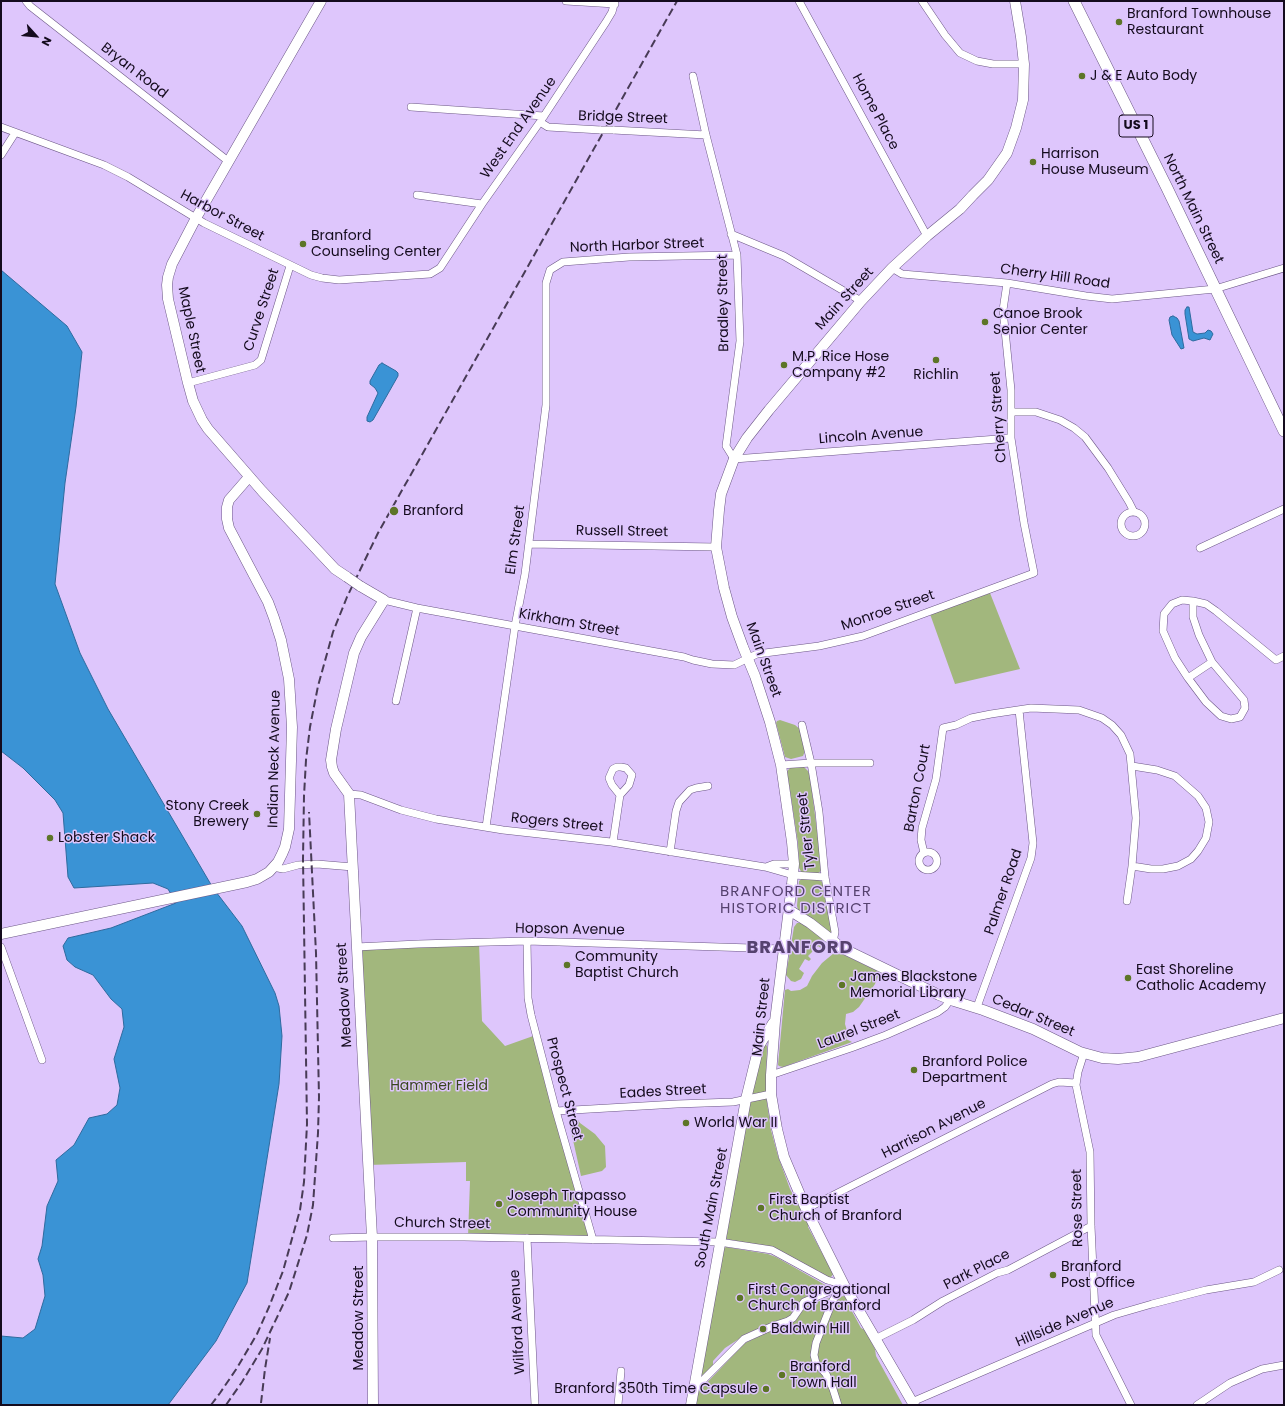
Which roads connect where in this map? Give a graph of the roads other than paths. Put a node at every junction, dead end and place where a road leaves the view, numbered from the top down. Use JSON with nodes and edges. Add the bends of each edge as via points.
{"nodes":[{"id":1,"x":26,"y":1,"type":"edge"},
{"id":2,"x":321,"y":1,"type":"edge"},
{"id":3,"x":566,"y":1,"type":"edge"},
{"id":4,"x":799,"y":1,"type":"edge"},
{"id":5,"x":922,"y":1,"type":"edge"},
{"id":6,"x":1015,"y":1,"type":"edge"},
{"id":7,"x":1074,"y":1,"type":"edge"},
{"id":8,"x":615,"y":2,"type":"edge"},
{"id":9,"x":1024,"y":64,"type":"junction"},
{"id":10,"x":694,"y":76,"type":"dead end"},
{"id":11,"x":411,"y":107,"type":"dead end"},
{"id":12,"x":542,"y":119,"type":"junction"},
{"id":13,"x":1,"y":127,"type":"edge"},
{"id":14,"x":16,"y":132,"type":"junction"},
{"id":15,"x":706,"y":135,"type":"junction"},
{"id":16,"x":1,"y":155,"type":"edge"},
{"id":17,"x":228,"y":161,"type":"junction"},
{"id":18,"x":417,"y":195,"type":"dead end"},
{"id":19,"x":482,"y":204,"type":"junction"},
{"id":20,"x":196,"y":218,"type":"junction"},
{"id":21,"x":731,"y":234,"type":"junction"},
{"id":22,"x":927,"y":236,"type":"junction"},
{"id":23,"x":737,"y":255,"type":"junction"},
{"id":24,"x":563,"y":262,"type":"joint"},
{"id":25,"x":290,"y":266,"type":"junction"},
{"id":26,"x":440,"y":268,"type":"joint"},
{"id":27,"x":892,"y":268,"type":"junction"},
{"id":28,"x":1284,"y":268,"type":"edge"},
{"id":29,"x":1007,"y":283,"type":"junction"},
{"id":30,"x":1215,"y":289,"type":"junction"},
{"id":31,"x":861,"y":301,"type":"junction"},
{"id":32,"x":188,"y":383,"type":"junction"},
{"id":33,"x":1012,"y":412,"type":"junction"},
{"id":34,"x":1284,"y":431,"type":"edge"},
{"id":35,"x":1011,"y":438,"type":"junction"},
{"id":36,"x":734,"y":459,"type":"junction"},
{"id":37,"x":249,"y":477,"type":"junction"},
{"id":38,"x":1284,"y":509,"type":"edge"},
{"id":39,"x":1134,"y":512,"type":"dead end"},
{"id":40,"x":529,"y":544,"type":"junction"},
{"id":41,"x":716,"y":547,"type":"junction"},
{"id":42,"x":1200,"y":548,"type":"dead end"},
{"id":43,"x":1034,"y":573,"type":"joint"},
{"id":44,"x":384,"y":600,"type":"junction"},
{"id":45,"x":1193,"y":601,"type":"junction"},
{"id":46,"x":417,"y":608,"type":"junction"},
{"id":47,"x":515,"y":626,"type":"junction"},
{"id":48,"x":1284,"y":656,"type":"edge"},
{"id":49,"x":748,"y":659,"type":"junction"},
{"id":50,"x":1212,"y":662,"type":"junction"},
{"id":51,"x":1188,"y":678,"type":"junction"},
{"id":52,"x":396,"y":701,"type":"dead end"},
{"id":53,"x":1018,"y":710,"type":"junction"},
{"id":54,"x":802,"y":725,"type":"dead end"},
{"id":55,"x":811,"y":763,"type":"junction"},
{"id":56,"x":870,"y":763,"type":"dead end"},
{"id":57,"x":781,"y":765,"type":"junction"},
{"id":58,"x":1132,"y":766,"type":"junction"},
{"id":59,"x":708,"y":786,"type":"dead end"},
{"id":60,"x":349,"y":794,"type":"junction"},
{"id":61,"x":620,"y":795,"type":"dead end"},
{"id":62,"x":486,"y":827,"type":"junction"},
{"id":63,"x":613,"y":842,"type":"junction"},
{"id":64,"x":670,"y":852,"type":"junction"},
{"id":65,"x":924,"y":853,"type":"dead end"},
{"id":66,"x":794,"y":864,"type":"junction"},
{"id":67,"x":1132,"y":866,"type":"junction"},
{"id":68,"x":273,"y":867,"type":"junction"},
{"id":69,"x":353,"y":867,"type":"junction"},
{"id":70,"x":766,"y":867,"type":"junction"},
{"id":71,"x":793,"y":875,"type":"junction"},
{"id":72,"x":825,"y":877,"type":"junction"},
{"id":73,"x":1127,"y":901,"type":"dead end"},
{"id":74,"x":789,"y":910,"type":"junction"},
{"id":75,"x":1,"y":934,"type":"edge"},
{"id":76,"x":527,"y":941,"type":"junction"},
{"id":77,"x":833,"y":942,"type":"junction"},
{"id":78,"x":1,"y":947,"type":"edge"},
{"id":79,"x":356,"y":947,"type":"junction"},
{"id":80,"x":784,"y":949,"type":"junction"},
{"id":81,"x":950,"y":1000,"type":"junction"},
{"id":82,"x":977,"y":1007,"type":"junction"},
{"id":83,"x":1284,"y":1018,"type":"edge"},
{"id":84,"x":775,"y":1021,"type":"junction"},
{"id":85,"x":1084,"y":1053,"type":"junction"},
{"id":86,"x":42,"y":1060,"type":"dead end"},
{"id":87,"x":771,"y":1075,"type":"junction"},
{"id":88,"x":1076,"y":1083,"type":"junction"},
{"id":89,"x":771,"y":1094,"type":"junction"},
{"id":90,"x":746,"y":1099,"type":"junction"},
{"id":91,"x":556,"y":1111,"type":"junction"},
{"id":92,"x":806,"y":1209,"type":"junction"},
{"id":93,"x":1091,"y":1226,"type":"junction"},
{"id":94,"x":372,"y":1237,"type":"junction"},
{"id":95,"x":333,"y":1238,"type":"dead end"},
{"id":96,"x":527,"y":1238,"type":"junction"},
{"id":97,"x":593,"y":1240,"type":"junction"},
{"id":98,"x":719,"y":1242,"type":"junction"},
{"id":99,"x":1279,"y":1270,"type":"dead end"},
{"id":100,"x":844,"y":1285,"type":"junction"},
{"id":101,"x":1095,"y":1323,"type":"junction"},
{"id":102,"x":875,"y":1339,"type":"junction"},
{"id":103,"x":1284,"y":1365,"type":"edge"},
{"id":104,"x":620,"y":1371,"type":"dead end"},
{"id":105,"x":694,"y":1386,"type":"junction"},
{"id":106,"x":913,"y":1404,"type":"edge"},
{"id":107,"x":373,"y":1405,"type":"edge"},
{"id":108,"x":535,"y":1405,"type":"edge"},
{"id":109,"x":618,"y":1405,"type":"edge"},
{"id":110,"x":691,"y":1405,"type":"edge"},
{"id":111,"x":838,"y":1405,"type":"edge"},
{"id":112,"x":1131,"y":1405,"type":"edge"},
{"id":113,"x":1197,"y":1405,"type":"edge"}],
"edges":[{"from":1,"to":17,"type":"street","name":"Bryan Road"},
{"from":2,"to":17,"type":"street","name":"Maple Street"},
{"from":3,"to":8,"type":"street"},
{"from":4,"to":22,"type":"street","name":"Home Place"},
{"from":5,"to":9,"type":"street","via":[[945,36],[960,53],[977,61],[993,64]]},
{"from":6,"to":9,"type":"street","name":"Main Street"},
{"from":7,"to":30,"type":"main road","name":"North Main Street","number":"US 1"},
{"from":8,"to":12,"type":"street","name":"West End Avenue","via":[[606,22]]},
{"from":9,"to":22,"type":"street","name":"Main Street","via":[[1023,100],[1006,153],[988,180],[960,209]]},
{"from":10,"to":15,"type":"street","name":"Bradley Street"},
{"from":11,"to":12,"type":"street","name":"Bridge Street"},
{"from":12,"to":15,"type":"street","name":"Bridge Street","bridge":true,"via":[[548,127]]},
{"from":12,"to":19,"type":"street","name":"West End Avenue"},
{"from":13,"to":14,"type":"street","name":"Harbor Street"},
{"from":14,"to":16,"type":"street"},
{"from":14,"to":20,"type":"street","name":"Harbor Street","via":[[104,165]]},
{"from":15,"to":21,"type":"street","name":"Bradley Street"},
{"from":17,"to":20,"type":"street","name":"Maple Street"},
{"from":18,"to":19,"type":"street"},
{"from":19,"to":26,"type":"street","name":"West End Avenue"},
{"from":20,"to":25,"type":"street","name":"Harbor Street"},
{"from":20,"to":32,"type":"street","name":"Maple Street","via":[[172,264],[167,285]]},
{"from":21,"to":23,"type":"street","name":"Bradley Street"},
{"from":21,"to":31,"type":"street","via":[[784,256]]},
{"from":22,"to":27,"type":"street","name":"Main Street"},
{"from":23,"to":24,"type":"street","name":"North Harbor Street","via":[[629,256]]},
{"from":23,"to":36,"type":"street","name":"Bradley Street","via":[[740,341],[726,446]]},
{"from":24,"to":40,"type":"street","name":"Elm Street","via":[[550,270],[546,283],[546,405]]},
{"from":25,"to":26,"type":"street","name":"Harbor Street","via":[[322,278],[339,280],[422,275]]},
{"from":25,"to":32,"type":"street","name":"Curve Street","via":[[260,360],[254,365]]},
{"from":27,"to":29,"type":"street","name":"Cherry Hill Road","via":[[902,274]]},
{"from":27,"to":31,"type":"street","name":"Main Street"},
{"from":28,"to":30,"type":"street","name":"Cherry Hill Road"},
{"from":29,"to":30,"type":"street","name":"Cherry Hill Road","via":[[1112,299]]},
{"from":29,"to":33,"type":"street","name":"Cherry Street","via":[[1003,310]]},
{"from":30,"to":34,"type":"main road","name":"North Main Street","number":"US 1"},
{"from":31,"to":36,"type":"street","name":"Main Street","via":[[768,410]]},
{"from":32,"to":37,"type":"street","name":"Maple Street","via":[[202,420]]},
{"from":33,"to":35,"type":"street","name":"Cherry Street"},
{"from":33,"to":39,"type":"street","via":[[1036,412],[1074,428],[1108,468]]},
{"from":35,"to":36,"type":"street","name":"Lincoln Avenue"},
{"from":35,"to":43,"type":"street","name":"Cherry Street"},
{"from":36,"to":41,"type":"street","name":"Main Street","via":[[720,499]]},
{"from":37,"to":44,"type":"street","name":"Maple Street","bridge":true,"via":[[335,569]]},
{"from":37,"to":68,"type":"street","name":"Indian Neck Avenue","via":[[229,500],[226,518],[274,618],[285,656],[291,700],[289,830],[285,847]]},
{"from":38,"to":42,"type":"street"},
{"from":40,"to":41,"type":"street","name":"Russell Street"},
{"from":40,"to":47,"type":"street","name":"Elm Street"},
{"from":41,"to":49,"type":"street","name":"Main Street","via":[[724,588]]},
{"from":43,"to":49,"type":"street","name":"Monroe Street","via":[[863,636],[819,646],[757,654]]},
{"from":44,"to":46,"type":"street","name":"Kirkham Street"},
{"from":44,"to":60,"type":"street","via":[[354,653],[332,752],[332,767]]},
{"from":45,"to":48,"type":"street","via":[[1206,604],[1216,611],[1276,660]]},
{"from":45,"to":50,"type":"street","via":[[1193,617]]},
{"from":45,"to":51,"type":"street","via":[[1182,600],[1172,604],[1164,614],[1163,631],[1175,658]]},
{"from":46,"to":47,"type":"street","name":"Kirkham Street"},
{"from":46,"to":52,"type":"street"},
{"from":47,"to":49,"type":"street","name":"Kirkham Street","via":[[712,664],[734,665]]},
{"from":47,"to":62,"type":"street","name":"Elm Street"},
{"from":49,"to":57,"type":"street","name":"Main Street","via":[[770,722]]},
{"from":50,"to":51,"type":"street"},
{"from":50,"to":51,"type":"street","via":[[1244,700],[1245,708],[1240,717],[1231,719],[1221,716],[1206,702]]},
{"from":53,"to":58,"type":"street","via":[[1079,710],[1102,718],[1121,735],[1130,754]]},
{"from":53,"to":65,"type":"street","name":"Barton Court","via":[[971,718],[943,728],[936,779],[922,828]]},
{"from":53,"to":82,"type":"street","name":"Palmer Road","via":[[1033,843],[1031,858]]},
{"from":54,"to":55,"type":"street","name":"Tyler Street"},
{"from":55,"to":56,"type":"street"},
{"from":55,"to":57,"type":"street"},
{"from":55,"to":72,"type":"street","name":"Tyler Street"},
{"from":57,"to":66,"type":"street","name":"Main Street"},
{"from":58,"to":67,"type":"street","via":[[1136,818]]},
{"from":58,"to":67,"type":"street","via":[[1175,776],[1198,796],[1206,808],[1209,822],[1206,838],[1191,859],[1178,866],[1163,869]]},
{"from":59,"to":64,"type":"street","via":[[690,790],[679,802]]},
{"from":60,"to":62,"type":"street","name":"Rogers Street","via":[[361,795],[401,810],[436,819]]},
{"from":60,"to":69,"type":"street","name":"Meadow Street"},
{"from":61,"to":63,"type":"street"},
{"from":62,"to":63,"type":"street","name":"Rogers Street"},
{"from":63,"to":64,"type":"street","name":"Rogers Street"},
{"from":64,"to":70,"type":"street","name":"Rogers Street"},
{"from":66,"to":70,"type":"street","name":"Rogers Street","via":[[774,864]]},
{"from":66,"to":71,"type":"street","name":"Main Street"},
{"from":67,"to":73,"type":"street"},
{"from":68,"to":69,"type":"street","via":[[283,869],[317,864]]},
{"from":68,"to":75,"type":"street","name":"Indian Neck Avenue","via":[[257,879]]},
{"from":69,"to":79,"type":"street","name":"Meadow Street"},
{"from":70,"to":71,"type":"street","name":"Rogers Street"},
{"from":71,"to":72,"type":"street","name":"Rogers Street"},
{"from":71,"to":74,"type":"street","name":"Main Street"},
{"from":72,"to":77,"type":"street","name":"Tyler Street","via":[[835,932]]},
{"from":74,"to":77,"type":"street","name":"Cedar Street"},
{"from":74,"to":80,"type":"street","name":"Main Street"},
{"from":76,"to":79,"type":"street","name":"Hopson Avenue"},
{"from":76,"to":80,"type":"street","name":"Hopson Avenue"},
{"from":76,"to":91,"type":"street","name":"Prospect Street","via":[[528,998]]},
{"from":77,"to":81,"type":"street","name":"Cedar Street"},
{"from":78,"to":86,"type":"street"},
{"from":79,"to":94,"type":"street","name":"Meadow Street"},
{"from":80,"to":84,"type":"street","name":"Main Street"},
{"from":81,"to":82,"type":"street","name":"Cedar Street"},
{"from":81,"to":87,"type":"street","name":"Laurel Street","via":[[938,1012],[886,1035]]},
{"from":82,"to":85,"type":"street","name":"Cedar Street"},
{"from":83,"to":85,"type":"street","name":"Cedar Street","via":[[1128,1059],[1109,1059]]},
{"from":84,"to":87,"type":"street","name":"Main Street"},
{"from":84,"to":90,"type":"street","name":"South Main Street","via":[[759,1046]]},
{"from":85,"to":88,"type":"street","name":"Rose Street"},
{"from":87,"to":89,"type":"street","name":"Main Street"},
{"from":88,"to":92,"type":"street","name":"Harrison Avenue","via":[[1052,1084]]},
{"from":88,"to":93,"type":"street","name":"Rose Street","via":[[1090,1152]]},
{"from":89,"to":90,"type":"street","name":"Eades Street"},
{"from":89,"to":92,"type":"street","name":"Main Street","via":[[776,1129],[784,1157]]},
{"from":90,"to":91,"type":"street","name":"Eades Street","via":[[733,1102]]},
{"from":90,"to":98,"type":"street","name":"South Main Street"},
{"from":91,"to":97,"type":"street","name":"Prospect Street"},
{"from":92,"to":100,"type":"street","name":"Main Street"},
{"from":93,"to":101,"type":"street","name":"Rose Street"},
{"from":93,"to":102,"type":"street","name":"Park Place"},
{"from":94,"to":95,"type":"street","name":"Church Street"},
{"from":94,"to":96,"type":"street","name":"Church Street"},
{"from":94,"to":107,"type":"street","name":"Meadow Street"},
{"from":96,"to":97,"type":"street","name":"Church Street"},
{"from":96,"to":108,"type":"street","name":"Wilford Avenue"},
{"from":97,"to":98,"type":"street","name":"Church Street"},
{"from":98,"to":100,"type":"street","name":"Church Street","via":[[770,1250],[827,1280]]},
{"from":98,"to":105,"type":"street","name":"South Main Street"},
{"from":99,"to":101,"type":"street","name":"Hillside Avenue","via":[[1254,1282],[1206,1290],[1114,1315]]},
{"from":100,"to":102,"type":"street","name":"Main Street"},
{"from":100,"to":105,"type":"street","via":[[804,1302],[788,1321],[744,1339],[698,1385]]},
{"from":100,"to":111,"type":"street","via":[[833,1300],[816,1343],[814,1355],[816,1363],[826,1374]]},
{"from":101,"to":106,"type":"street","name":"Hillside Avenue"},
{"from":101,"to":112,"type":"street","name":"Rose Street","via":[[1099,1344]]},
{"from":102,"to":106,"type":"street","name":"Main Street"},
{"from":103,"to":113,"type":"street","via":[[1241,1378]]},
{"from":104,"to":109,"type":"street"},
{"from":105,"to":110,"type":"street","name":"South Main Street"}]}
